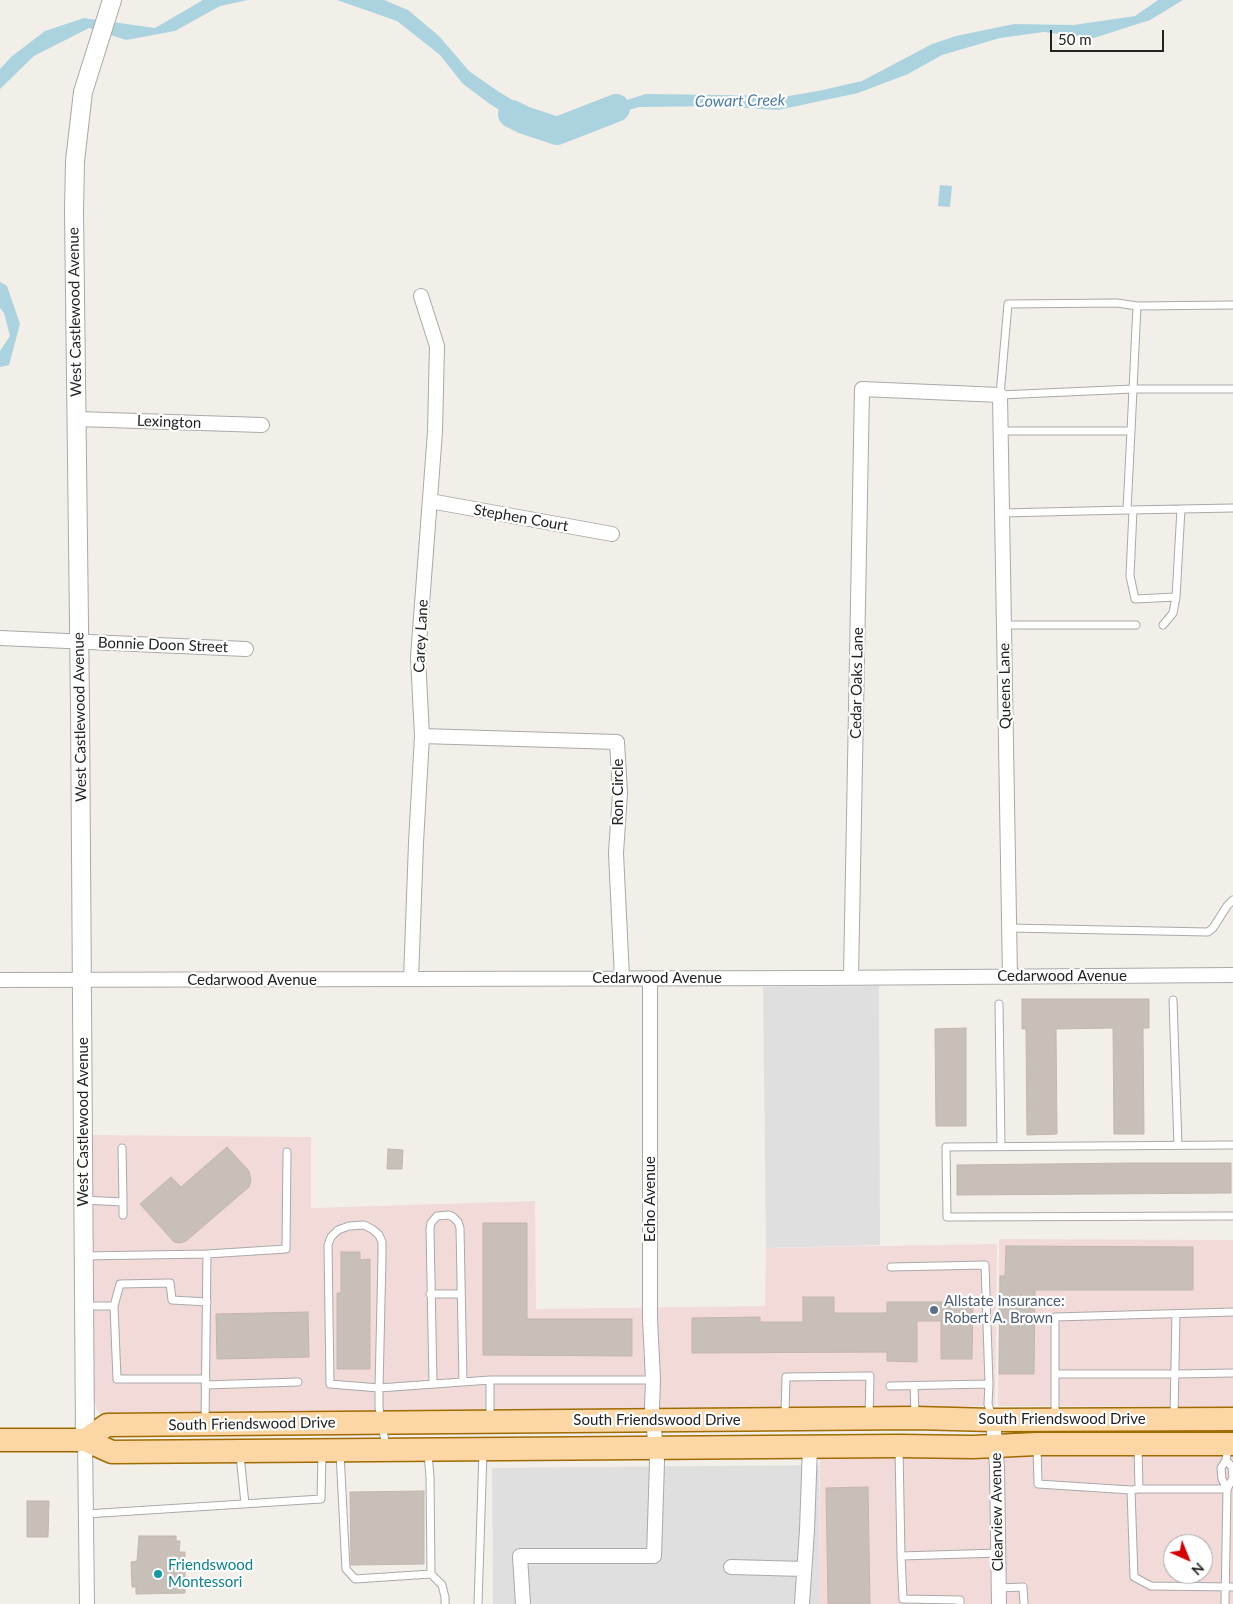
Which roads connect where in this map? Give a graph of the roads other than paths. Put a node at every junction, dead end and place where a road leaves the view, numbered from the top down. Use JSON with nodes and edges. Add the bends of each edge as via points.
{"nodes":[{"id":1,"x":112,"y":0,"type":"edge"},
{"id":2,"x":421,"y":296,"type":"dead end"},
{"id":3,"x":1233,"y":305,"type":"edge"},
{"id":4,"x":1136,"y":306,"type":"junction"},
{"id":5,"x":1132,"y":389,"type":"junction"},
{"id":6,"x":1233,"y":389,"type":"edge"},
{"id":7,"x":1000,"y":396,"type":"junction"},
{"id":8,"x":76,"y":419,"type":"junction"},
{"id":9,"x":262,"y":426,"type":"dead end"},
{"id":10,"x":1001,"y":431,"type":"junction"},
{"id":11,"x":1131,"y":431,"type":"junction"},
{"id":12,"x":430,"y":501,"type":"junction"},
{"id":13,"x":1233,"y":508,"type":"edge"},
{"id":14,"x":1181,"y":509,"type":"junction"},
{"id":15,"x":1130,"y":510,"type":"junction"},
{"id":16,"x":1002,"y":513,"type":"junction"},
{"id":17,"x":612,"y":534,"type":"dead end"},
{"id":18,"x":1176,"y":596,"type":"junction"},
{"id":19,"x":1004,"y":625,"type":"junction"},
{"id":20,"x":1136,"y":625,"type":"dead end"},
{"id":21,"x":1162,"y":625,"type":"dead end"},
{"id":22,"x":0,"y":638,"type":"edge"},
{"id":23,"x":79,"y":641,"type":"junction"},
{"id":24,"x":246,"y":648,"type":"dead end"},
{"id":25,"x":422,"y":736,"type":"junction"},
{"id":26,"x":1233,"y":900,"type":"edge"},
{"id":27,"x":1009,"y":928,"type":"junction"},
{"id":28,"x":1233,"y":975,"type":"edge"},
{"id":29,"x":851,"y":977,"type":"junction"},
{"id":30,"x":1010,"y":977,"type":"junction"},
{"id":31,"x":622,"y":978,"type":"junction"},
{"id":32,"x":650,"y":978,"type":"junction"},
{"id":33,"x":411,"y":979,"type":"junction"},
{"id":34,"x":0,"y":980,"type":"edge"},
{"id":35,"x":82,"y":980,"type":"junction"},
{"id":36,"x":1174,"y":1000,"type":"dead end"},
{"id":37,"x":999,"y":1004,"type":"dead end"},
{"id":38,"x":1178,"y":1145,"type":"junction"},
{"id":39,"x":1233,"y":1145,"type":"edge"},
{"id":40,"x":1001,"y":1146,"type":"junction"},
{"id":41,"x":122,"y":1148,"type":"dead end"},
{"id":42,"x":287,"y":1152,"type":"dead end"},
{"id":43,"x":83,"y":1200,"type":"junction"},
{"id":44,"x":123,"y":1202,"type":"junction"},
{"id":45,"x":123,"y":1215,"type":"dead end"},
{"id":46,"x":1233,"y":1216,"type":"edge"},
{"id":47,"x":206,"y":1254,"type":"junction"},
{"id":48,"x":83,"y":1256,"type":"junction"},
{"id":49,"x":891,"y":1267,"type":"dead end"},
{"id":50,"x":430,"y":1294,"type":"junction"},
{"id":51,"x":461,"y":1294,"type":"junction"},
{"id":52,"x":207,"y":1302,"type":"junction"},
{"id":53,"x":84,"y":1306,"type":"junction"},
{"id":54,"x":114,"y":1306,"type":"junction"},
{"id":55,"x":1233,"y":1312,"type":"edge"},
{"id":56,"x":1176,"y":1314,"type":"junction"},
{"id":57,"x":1233,"y":1373,"type":"edge"},
{"id":58,"x":1055,"y":1374,"type":"junction"},
{"id":59,"x":1176,"y":1374,"type":"junction"},
{"id":60,"x":490,"y":1380,"type":"junction"},
{"id":61,"x":653,"y":1380,"type":"junction"},
{"id":62,"x":463,"y":1381,"type":"junction"},
{"id":63,"x":206,"y":1382,"type":"junction"},
{"id":64,"x":298,"y":1382,"type":"dead end"},
{"id":65,"x":433,"y":1383,"type":"junction"},
{"id":66,"x":989,"y":1384,"type":"junction"},
{"id":67,"x":890,"y":1386,"type":"dead end"},
{"id":68,"x":914,"y":1386,"type":"junction"},
{"id":69,"x":379,"y":1388,"type":"junction"},
{"id":70,"x":915,"y":1418,"type":"junction"},
{"id":71,"x":785,"y":1419,"type":"junction"},
{"id":72,"x":869,"y":1419,"type":"junction"},
{"id":73,"x":1055,"y":1419,"type":"junction"},
{"id":74,"x":1174,"y":1419,"type":"junction"},
{"id":75,"x":1231,"y":1419,"type":"edge"},
{"id":76,"x":653,"y":1420,"type":"junction"},
{"id":77,"x":993,"y":1420,"type":"junction"},
{"id":78,"x":381,"y":1422,"type":"junction"},
{"id":79,"x":490,"y":1422,"type":"junction"},
{"id":80,"x":205,"y":1424,"type":"junction"},
{"id":81,"x":0,"y":1440,"type":"edge"},
{"id":82,"x":85,"y":1440,"type":"junction"},
{"id":83,"x":1037,"y":1444,"type":"junction"},
{"id":84,"x":1138,"y":1444,"type":"junction"},
{"id":85,"x":899,"y":1446,"type":"junction"},
{"id":86,"x":996,"y":1446,"type":"junction"},
{"id":87,"x":810,"y":1447,"type":"junction"},
{"id":88,"x":656,"y":1448,"type":"junction"},
{"id":89,"x":1229,"y":1449,"type":"edge"},
{"id":90,"x":331,"y":1450,"type":"junction"},
{"id":91,"x":387,"y":1450,"type":"junction"},
{"id":92,"x":428,"y":1450,"type":"junction"},
{"id":93,"x":483,"y":1450,"type":"junction"},
{"id":94,"x":240,"y":1451,"type":"junction"},
{"id":95,"x":1139,"y":1489,"type":"junction"},
{"id":96,"x":1227,"y":1489,"type":"junction"},
{"id":97,"x":1130,"y":1490,"type":"junction"},
{"id":98,"x":245,"y":1504,"type":"junction"},
{"id":99,"x":86,"y":1514,"type":"junction"},
{"id":100,"x":1229,"y":1546,"type":"edge"},
{"id":101,"x":999,"y":1553,"type":"junction"},
{"id":102,"x":901,"y":1556,"type":"junction"},
{"id":103,"x":731,"y":1567,"type":"dead end"},
{"id":104,"x":804,"y":1569,"type":"junction"},
{"id":105,"x":432,"y":1574,"type":"junction"},
{"id":106,"x":1229,"y":1587,"type":"edge"},
{"id":107,"x":999,"y":1588,"type":"junction"},
{"id":108,"x":86,"y":1604,"type":"edge"},
{"id":109,"x":445,"y":1604,"type":"edge"},
{"id":110,"x":478,"y":1604,"type":"edge"},
{"id":111,"x":523,"y":1604,"type":"edge"},
{"id":112,"x":802,"y":1604,"type":"edge"},
{"id":113,"x":960,"y":1604,"type":"edge"},
{"id":114,"x":999,"y":1604,"type":"edge"},
{"id":115,"x":1024,"y":1604,"type":"edge"},
{"id":116,"x":1225,"y":1604,"type":"edge"}],
"edges":[{"from":1,"to":8,"type":"street","name":"West Castlewood Avenue","via":[[83,92],[75,161]]},
{"from":2,"to":12,"type":"street","name":"Carey Lane","via":[[437,346]]},
{"from":3,"to":4,"type":"lane"},
{"from":4,"to":5,"type":"lane"},
{"from":4,"to":7,"type":"lane","via":[[1117,303],[1008,304]]},
{"from":5,"to":6,"type":"lane"},
{"from":5,"to":7,"type":"lane"},
{"from":5,"to":11,"type":"lane"},
{"from":7,"to":10,"type":"street","name":"Queens Lane"},
{"from":7,"to":29,"type":"street","name":"Cedar Oaks Lane","via":[[862,389]]},
{"from":8,"to":9,"type":"street","name":"Lexington"},
{"from":8,"to":23,"type":"street","name":"West Castlewood Avenue"},
{"from":10,"to":11,"type":"lane"},
{"from":10,"to":16,"type":"street","name":"Queens Lane"},
{"from":11,"to":15,"type":"lane"},
{"from":12,"to":17,"type":"street","name":"Stephen Court"},
{"from":12,"to":25,"type":"street","name":"Carey Lane","via":[[418,657]]},
{"from":13,"to":14,"type":"lane"},
{"from":14,"to":15,"type":"lane"},
{"from":14,"to":18,"type":"lane"},
{"from":15,"to":16,"type":"lane"},
{"from":15,"to":18,"type":"lane","via":[[1130,576],[1135,599]]},
{"from":16,"to":19,"type":"street","name":"Queens Lane"},
{"from":18,"to":21,"type":"lane","via":[[1173,613]]},
{"from":19,"to":20,"type":"lane"},
{"from":19,"to":27,"type":"street","name":"Queens Lane"},
{"from":22,"to":23,"type":"street","name":"Bonnie Doon Street"},
{"from":23,"to":24,"type":"street","name":"Bonnie Doon Street"},
{"from":23,"to":35,"type":"street","name":"West Castlewood Avenue"},
{"from":25,"to":31,"type":"street","name":"Ron Circle","via":[[617,742],[620,793],[616,853]]},
{"from":25,"to":33,"type":"street","name":"Carey Lane"},
{"from":26,"to":27,"type":"lane","via":[[1208,932]]},
{"from":27,"to":30,"type":"street","name":"Queens Lane"},
{"from":28,"to":30,"type":"street","name":"Cedarwood Avenue"},
{"from":29,"to":30,"type":"street","name":"Cedarwood Avenue"},
{"from":29,"to":32,"type":"street","name":"Cedarwood Avenue"},
{"from":31,"to":32,"type":"street","name":"Cedarwood Avenue"},
{"from":31,"to":33,"type":"street","name":"Cedarwood Avenue"},
{"from":32,"to":61,"type":"street","name":"Echo Avenue","via":[[650,1319]]},
{"from":33,"to":35,"type":"street","name":"Cedarwood Avenue"},
{"from":34,"to":35,"type":"street","name":"Cedarwood Avenue"},
{"from":35,"to":43,"type":"street","name":"West Castlewood Avenue"},
{"from":36,"to":38,"type":"lane"},
{"from":37,"to":40,"type":"lane"},
{"from":38,"to":39,"type":"lane"},
{"from":38,"to":40,"type":"lane"},
{"from":40,"to":46,"type":"lane","via":[[946,1147],[947,1217]]},
{"from":41,"to":44,"type":"lane"},
{"from":42,"to":47,"type":"lane","via":[[286,1249]]},
{"from":43,"to":44,"type":"lane"},
{"from":43,"to":48,"type":"street","name":"West Castlewood Avenue"},
{"from":44,"to":45,"type":"lane"},
{"from":47,"to":48,"type":"lane"},
{"from":47,"to":52,"type":"lane"},
{"from":48,"to":53,"type":"street","name":"West Castlewood Avenue"},
{"from":49,"to":66,"type":"lane","via":[[985,1265]]},
{"from":50,"to":51,"type":"lane"},
{"from":50,"to":51,"type":"lane","via":[[431,1223],[437,1216],[449,1215],[460,1228]]},
{"from":50,"to":65,"type":"lane"},
{"from":51,"to":62,"type":"lane"},
{"from":52,"to":54,"type":"lane","via":[[172,1300],[170,1283],[120,1284]]},
{"from":52,"to":63,"type":"lane"},
{"from":53,"to":54,"type":"lane"},
{"from":53,"to":82,"type":"street","name":"West Castlewood Avenue"},
{"from":54,"to":63,"type":"lane","via":[[117,1379]]},
{"from":55,"to":56,"type":"lane"},
{"from":56,"to":58,"type":"lane","via":[[1055,1317]]},
{"from":56,"to":59,"type":"lane"},
{"from":57,"to":59,"type":"lane"},
{"from":58,"to":59,"type":"lane"},
{"from":58,"to":73,"type":"lane"},
{"from":59,"to":74,"type":"lane"},
{"from":60,"to":61,"type":"lane"},
{"from":60,"to":62,"type":"lane"},
{"from":60,"to":79,"type":"lane"},
{"from":61,"to":76,"type":"street","name":"Echo Avenue"},
{"from":62,"to":65,"type":"lane"},
{"from":63,"to":64,"type":"lane"},
{"from":63,"to":80,"type":"lane"},
{"from":65,"to":69,"type":"lane"},
{"from":66,"to":68,"type":"lane"},
{"from":66,"to":77,"type":"lane","via":[[988,1404]]},
{"from":67,"to":68,"type":"lane"},
{"from":68,"to":70,"type":"lane"},
{"from":69,"to":69,"type":"lane","via":[[382,1242],[379,1235],[364,1225],[349,1226],[338,1230],[328,1245],[330,1384]]},
{"from":69,"to":78,"type":"lane"},
{"from":70,"to":72,"type":"main road","name":"South Friendswood Drive"},
{"from":70,"to":77,"type":"main road","name":"South Friendswood Drive"},
{"from":71,"to":72,"type":"main road","name":"South Friendswood Drive"},
{"from":71,"to":72,"type":"lane","via":[[786,1377],[870,1376]]},
{"from":71,"to":76,"type":"main road","name":"South Friendswood Drive"},
{"from":73,"to":74,"type":"main road","name":"South Friendswood Drive"},
{"from":73,"to":77,"type":"main road","name":"South Friendswood Drive"},
{"from":74,"to":75,"type":"main road","name":"South Friendswood Drive"},
{"from":75,"to":89,"type":"main road"},
{"from":76,"to":79,"type":"main road","name":"South Friendswood Drive"},
{"from":76,"to":88,"type":"street","name":"Echo Avenue"},
{"from":77,"to":86,"type":"street","name":"Clearview Avenue"},
{"from":78,"to":79,"type":"main road","name":"South Friendswood Drive"},
{"from":78,"to":80,"type":"main road","name":"South Friendswood Drive"},
{"from":78,"to":91,"type":"lane"},
{"from":80,"to":82,"type":"main road","name":"South Friendswood Drive","via":[[107,1425]]},
{"from":81,"to":82,"type":"main road","name":"South Friendswood Drive"},
{"from":82,"to":94,"type":"main road","name":"South Friendswood Drive","via":[[112,1452]]},
{"from":82,"to":99,"type":"street"},
{"from":83,"to":84,"type":"main road","name":"South Friendswood Drive"},
{"from":83,"to":86,"type":"main road","name":"South Friendswood Drive"},
{"from":83,"to":97,"type":"lane","via":[[1038,1484]]},
{"from":84,"to":89,"type":"main road","name":"South Friendswood Drive"},
{"from":84,"to":95,"type":"lane"},
{"from":85,"to":86,"type":"main road","name":"South Friendswood Drive"},
{"from":85,"to":87,"type":"main road","name":"South Friendswood Drive"},
{"from":85,"to":102,"type":"lane"},
{"from":86,"to":101,"type":"street","name":"Clearview Avenue"},
{"from":87,"to":88,"type":"main road","name":"South Friendswood Drive"},
{"from":87,"to":104,"type":"street"},
{"from":88,"to":93,"type":"main road","name":"South Friendswood Drive"},
{"from":88,"to":111,"type":"street","name":"Echo Avenue","via":[[654,1556],[520,1556]]},
{"from":89,"to":96,"type":"lane","via":[[1232,1478]]},
{"from":89,"to":96,"type":"lane","via":[[1221,1468]]},
{"from":90,"to":91,"type":"main road","name":"South Friendswood Drive"},
{"from":90,"to":94,"type":"main road","name":"South Friendswood Drive"},
{"from":90,"to":98,"type":"lane","via":[[321,1499]]},
{"from":90,"to":105,"type":"lane","via":[[346,1569],[355,1579]]},
{"from":91,"to":92,"type":"main road","name":"South Friendswood Drive"},
{"from":92,"to":93,"type":"main road","name":"South Friendswood Drive"},
{"from":92,"to":105,"type":"lane"},
{"from":93,"to":110,"type":"lane"},
{"from":94,"to":98,"type":"lane"},
{"from":95,"to":96,"type":"lane"},
{"from":95,"to":97,"type":"lane"},
{"from":96,"to":100,"type":"lane"},
{"from":97,"to":106,"type":"lane","via":[[1134,1576],[1151,1586]]},
{"from":98,"to":99,"type":"lane"},
{"from":99,"to":108,"type":"street"},
{"from":100,"to":106,"type":"lane"},
{"from":101,"to":102,"type":"lane"},
{"from":101,"to":107,"type":"street","name":"Clearview Avenue"},
{"from":102,"to":113,"type":"lane","via":[[903,1599],[960,1600]]},
{"from":103,"to":104,"type":"street"},
{"from":104,"to":112,"type":"street"},
{"from":105,"to":109,"type":"lane","via":[[442,1585]]},
{"from":106,"to":116,"type":"lane"},
{"from":107,"to":114,"type":"street","name":"Clearview Avenue"},
{"from":107,"to":115,"type":"lane","via":[[1024,1587]]}]}
